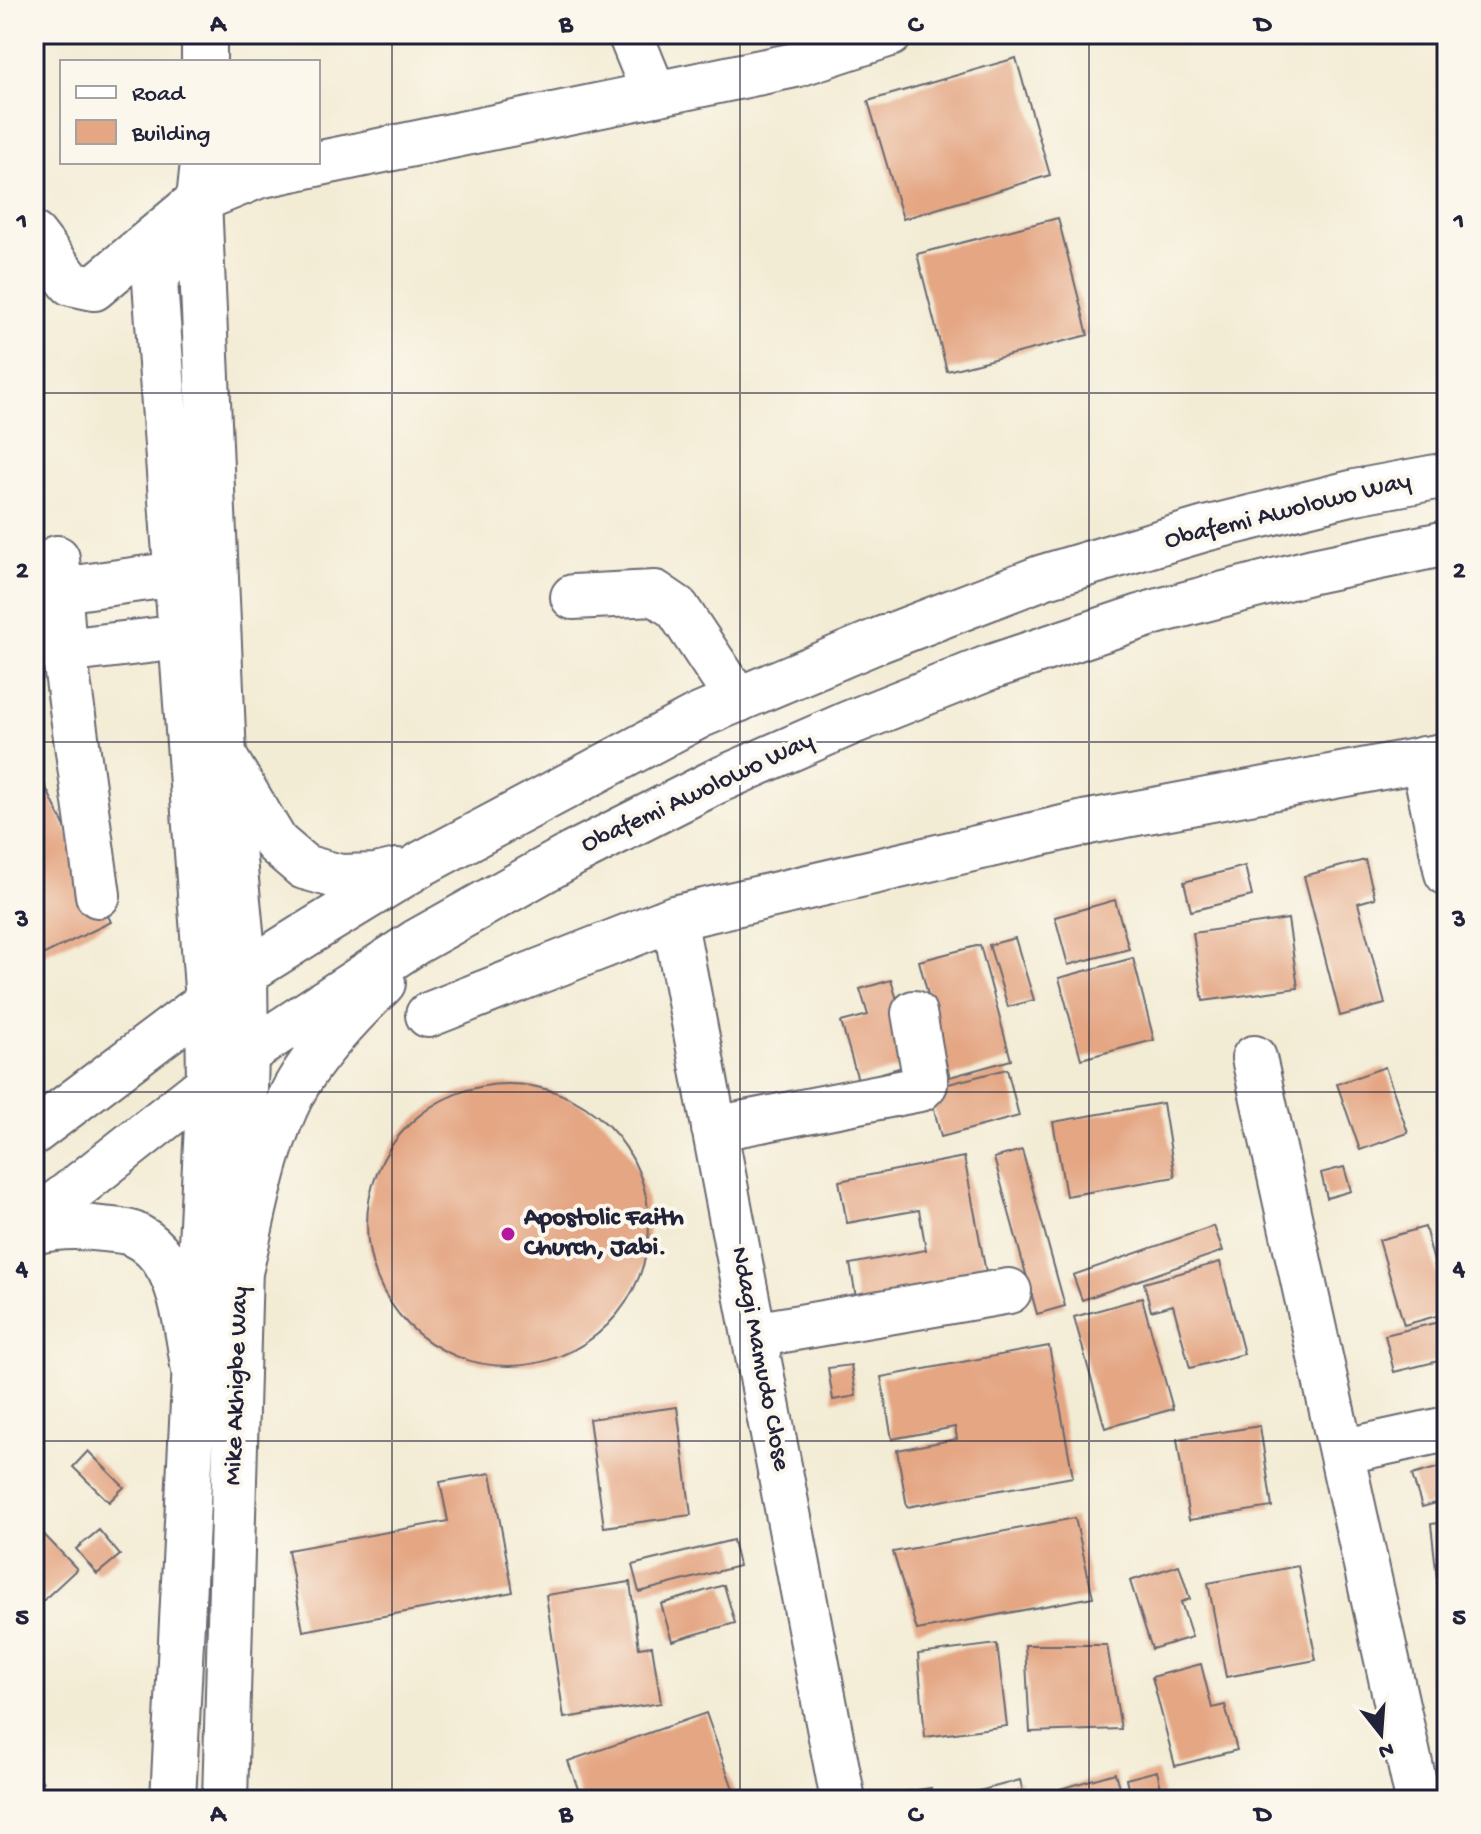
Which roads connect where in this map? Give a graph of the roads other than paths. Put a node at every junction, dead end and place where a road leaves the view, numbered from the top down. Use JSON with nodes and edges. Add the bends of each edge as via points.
{"nodes":[{"id":1,"x":204,"y":34,"type":"edge"},
{"id":2,"x":630,"y":34,"type":"edge"},
{"id":3,"x":890,"y":34,"type":"edge"},
{"id":4,"x":204,"y":60,"type":"edge"},
{"id":5,"x":654,"y":93,"type":"junction"},
{"id":6,"x":320,"y":163,"type":"edge"},
{"id":7,"x":315,"y":164,"type":"edge"},
{"id":8,"x":201,"y":181,"type":"edge"},
{"id":9,"x":34,"y":235,"type":"edge"},
{"id":10,"x":1447,"y":475,"type":"edge"},
{"id":11,"x":1447,"y":543,"type":"edge"},
{"id":12,"x":176,"y":574,"type":"junction"},
{"id":13,"x":573,"y":597,"type":"dead end"},
{"id":14,"x":181,"y":637,"type":"junction"},
{"id":15,"x":64,"y":651,"type":"junction"},
{"id":16,"x":738,"y":700,"type":"junction"},
{"id":17,"x":224,"y":756,"type":"junction"},
{"id":18,"x":1435,"y":757,"type":"edge"},
{"id":19,"x":423,"y":863,"type":"junction"},
{"id":20,"x":1447,"y":873,"type":"edge"},
{"id":21,"x":98,"y":895,"type":"dead end"},
{"id":22,"x":674,"y":918,"type":"junction"},
{"id":23,"x":437,"y":930,"type":"junction"},
{"id":24,"x":245,"y":973,"type":"junction"},
{"id":25,"x":208,"y":1002,"type":"junction"},
{"id":26,"x":914,"y":1013,"type":"dead end"},
{"id":27,"x":428,"y":1015,"type":"dead end"},
{"id":28,"x":246,"y":1054,"type":"junction"},
{"id":29,"x":1254,"y":1058,"type":"dead end"},
{"id":30,"x":209,"y":1085,"type":"junction"},
{"id":31,"x":714,"y":1129,"type":"junction"},
{"id":32,"x":34,"y":1132,"type":"edge"},
{"id":33,"x":34,"y":1221,"type":"edge"},
{"id":34,"x":34,"y":1232,"type":"edge"},
{"id":35,"x":241,"y":1268,"type":"junction"},
{"id":36,"x":1009,"y":1291,"type":"dead end"},
{"id":37,"x":754,"y":1335,"type":"junction"},
{"id":38,"x":194,"y":1370,"type":"junction"},
{"id":39,"x":1447,"y":1429,"type":"edge"},
{"id":40,"x":1341,"y":1452,"type":"junction"},
{"id":41,"x":173,"y":1800,"type":"edge"},
{"id":42,"x":225,"y":1800,"type":"edge"},
{"id":43,"x":843,"y":1800,"type":"edge"},
{"id":44,"x":1418,"y":1800,"type":"edge"}],
"edges":[{"from":1,"to":4,"type":"street"},
{"from":2,"to":5,"type":"street"},
{"from":3,"to":5,"type":"street","via":[[795,65]]},
{"from":5,"to":6,"type":"street"},
{"from":7,"to":8,"type":"street"},
{"from":8,"to":9,"type":"street","via":[[94,288],[71,283]]},
{"from":8,"to":12,"type":"street","name":"Mike Akhigbe Way","via":[[155,282]]},
{"from":8,"to":17,"type":"street","name":"Mike Akhigbe Way"},
{"from":10,"to":16,"type":"street","name":"Obafemi Awolowo Way","via":[[1235,522],[1043,577]]},
{"from":11,"to":23,"type":"street","name":"Obafemi Awolowo Way","via":[[1155,612],[988,668],[717,781]]},
{"from":12,"to":14,"type":"street","name":"Mike Akhigbe Way"},
{"from":12,"to":15,"type":"street","via":[[59,574]]},
{"from":13,"to":16,"type":"street","via":[[655,593],[677,608]]},
{"from":14,"to":15,"type":"street"},
{"from":14,"to":25,"type":"street","name":"Mike Akhigbe Way"},
{"from":15,"to":21,"type":"street"},
{"from":16,"to":19,"type":"street","name":"Obafemi Awolowo Way"},
{"from":17,"to":19,"type":"street","via":[[276,843],[304,867],[364,877]]},
{"from":17,"to":24,"type":"street","name":"Mike Akhigbe Way"},
{"from":18,"to":20,"type":"street"},
{"from":18,"to":22,"type":"street","via":[[1089,822]]},
{"from":19,"to":24,"type":"street","name":"Obafemi Awolowo Way"},
{"from":22,"to":27,"type":"street"},
{"from":22,"to":31,"type":"street","name":"Ndagi Mamudo Close"},
{"from":23,"to":28,"type":"street","name":"Obafemi Awolowo Way"},
{"from":23,"to":35,"type":"street","via":[[322,1050],[294,1091],[266,1159]]},
{"from":24,"to":25,"type":"street","name":"Obafemi Awolowo Way"},
{"from":24,"to":28,"type":"street","name":"Mike Akhigbe Way"},
{"from":25,"to":30,"type":"street","name":"Mike Akhigbe Way"},
{"from":25,"to":32,"type":"street","name":"Obafemi Awolowo Way"},
{"from":26,"to":31,"type":"street","via":[[925,1077],[920,1089]]},
{"from":28,"to":30,"type":"street","name":"Obafemi Awolowo Way"},
{"from":28,"to":35,"type":"street","name":"Mike Akhigbe Way"},
{"from":29,"to":40,"type":"street"},
{"from":30,"to":33,"type":"street","name":"Obafemi Awolowo Way"},
{"from":30,"to":38,"type":"street","name":"Mike Akhigbe Way"},
{"from":31,"to":37,"type":"street","name":"Ndagi Mamudo Close"},
{"from":34,"to":38,"type":"street","via":[[92,1228],[131,1233],[152,1247],[180,1293]]},
{"from":35,"to":42,"type":"street","name":"Mike Akhigbe Way"},
{"from":36,"to":37,"type":"street"},
{"from":37,"to":43,"type":"street","name":"Ndagi Mamudo Close"},
{"from":38,"to":41,"type":"street","name":"Mike Akhigbe Way"},
{"from":39,"to":40,"type":"street"},
{"from":40,"to":44,"type":"street"}]}
